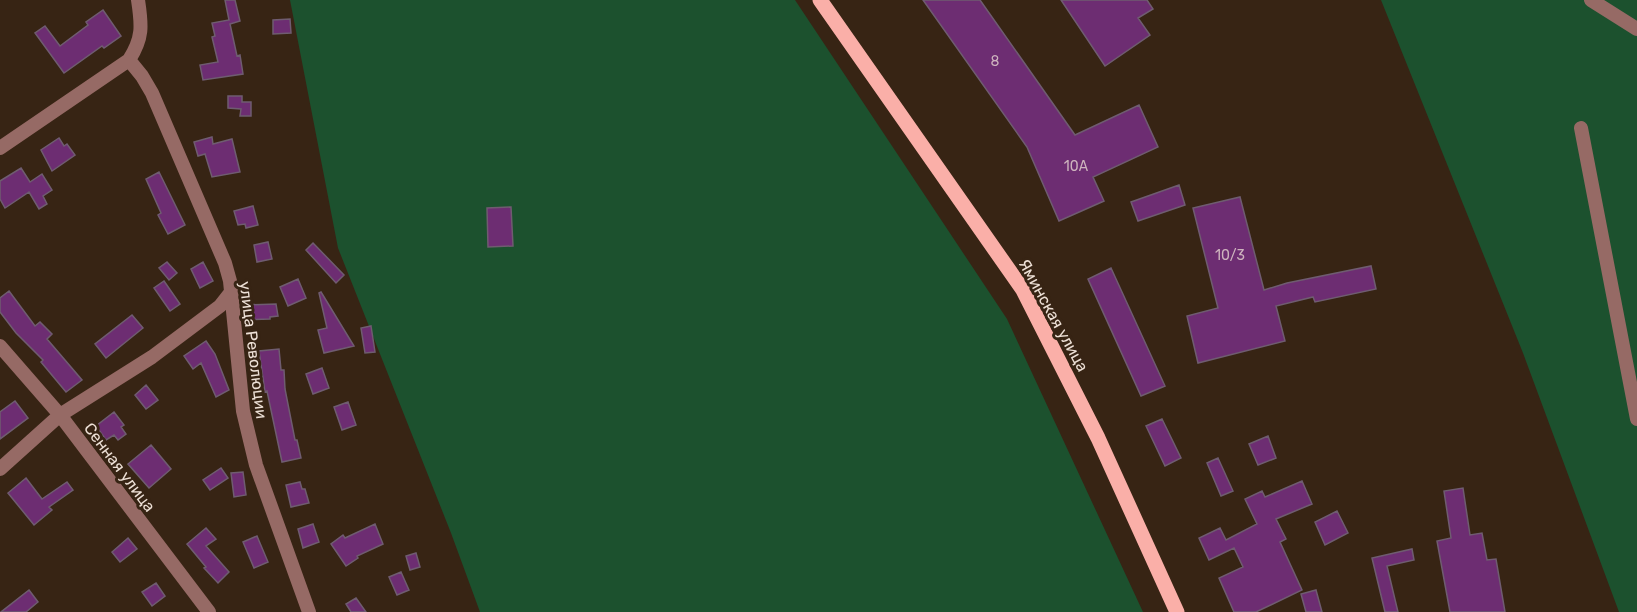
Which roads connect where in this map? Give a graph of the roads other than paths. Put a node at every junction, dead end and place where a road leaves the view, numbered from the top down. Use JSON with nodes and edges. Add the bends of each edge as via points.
{"nodes":[{"id":1,"x":138,"y":0,"type":"edge"},
{"id":2,"x":820,"y":0,"type":"edge"},
{"id":3,"x":1591,"y":0,"type":"edge"},
{"id":4,"x":1637,"y":29,"type":"edge"},
{"id":5,"x":129,"y":60,"type":"junction"},
{"id":6,"x":1581,"y":128,"type":"dead end"},
{"id":7,"x":0,"y":148,"type":"edge"},
{"id":8,"x":231,"y":292,"type":"junction"},
{"id":9,"x":0,"y":346,"type":"edge"},
{"id":10,"x":60,"y":415,"type":"junction"},
{"id":11,"x":1637,"y":419,"type":"edge"},
{"id":12,"x":0,"y":469,"type":"edge"},
{"id":13,"x":209,"y":612,"type":"edge"},
{"id":14,"x":309,"y":612,"type":"edge"},
{"id":15,"x":1177,"y":612,"type":"edge"}],
"edges":[{"from":1,"to":5,"type":"street","via":[[141,36]]},
{"from":2,"to":15,"type":"main road","name":"Яминская улица","via":[[1023,290],[1093,428]]},
{"from":3,"to":4,"type":"street"},
{"from":5,"to":7,"type":"street"},
{"from":5,"to":8,"type":"street","name":"улица Революции","via":[[161,112],[225,263]]},
{"from":6,"to":11,"type":"street"},
{"from":8,"to":10,"type":"street","via":[[220,306],[152,357]]},
{"from":8,"to":14,"type":"street","name":"улица Революции","via":[[243,411],[256,465]]},
{"from":9,"to":10,"type":"street","name":"Сенная улица"},
{"from":10,"to":12,"type":"street"},
{"from":10,"to":13,"type":"street","name":"Сенная улица"}]}
